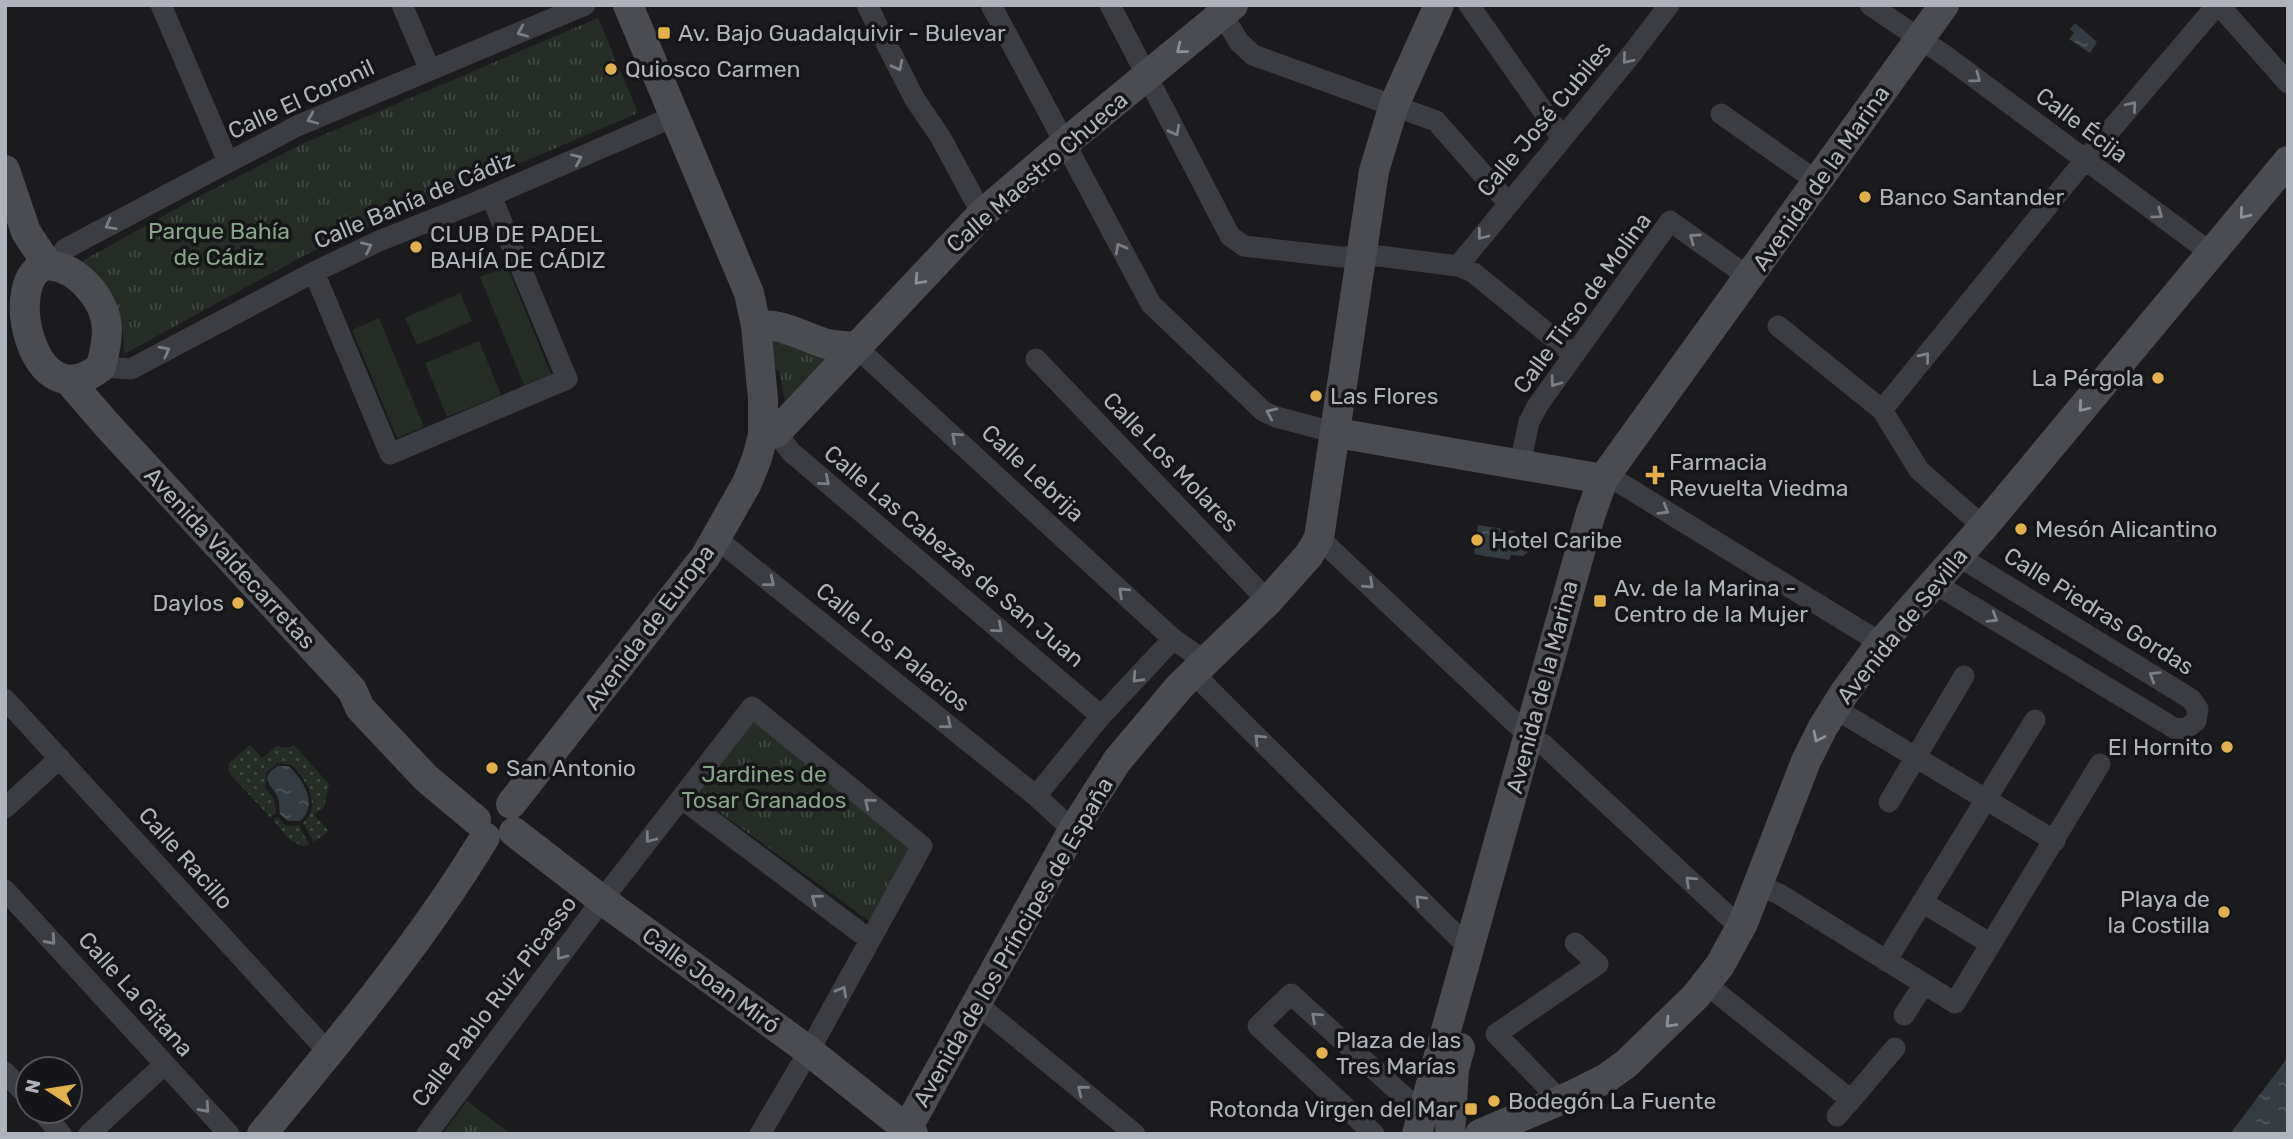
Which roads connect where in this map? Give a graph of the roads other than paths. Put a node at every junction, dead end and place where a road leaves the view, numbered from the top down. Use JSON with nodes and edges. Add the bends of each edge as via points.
{"nodes":[{"id":1,"x":161,"y":5,"type":"edge"},
{"id":2,"x":402,"y":5,"type":"edge"},
{"id":3,"x":585,"y":5,"type":"edge"},
{"id":4,"x":628,"y":5,"type":"edge"},
{"id":5,"x":867,"y":5,"type":"edge"},
{"id":6,"x":990,"y":5,"type":"edge"},
{"id":7,"x":1110,"y":5,"type":"edge"},
{"id":8,"x":1439,"y":5,"type":"edge"},
{"id":9,"x":1469,"y":5,"type":"edge"},
{"id":10,"x":1669,"y":5,"type":"edge"},
{"id":11,"x":1870,"y":5,"type":"edge"},
{"id":12,"x":1944,"y":5,"type":"edge"},
{"id":13,"x":1961,"y":5,"type":"edge"},
{"id":14,"x":2218,"y":5,"type":"edge"},
{"id":15,"x":1224,"y":9,"type":"edge"},
{"id":16,"x":1926,"y":43,"type":"junction"},
{"id":17,"x":430,"y":70,"type":"junction"},
{"id":18,"x":1146,"y":77,"type":"junction"},
{"id":19,"x":2288,"y":83,"type":"edge"},
{"id":20,"x":1394,"y":105,"type":"junction"},
{"id":21,"x":1721,"y":114,"type":"dead end"},
{"id":22,"x":674,"y":116,"type":"junction"},
{"id":23,"x":1562,"y":138,"type":"junction"},
{"id":24,"x":1063,"y":144,"type":"junction"},
{"id":25,"x":2085,"y":160,"type":"junction"},
{"id":26,"x":228,"y":162,"type":"junction"},
{"id":27,"x":5,"y":170,"type":"edge"},
{"id":28,"x":2284,"y":172,"type":"edge"},
{"id":29,"x":1818,"y":182,"type":"junction"},
{"id":30,"x":491,"y":196,"type":"junction"},
{"id":31,"x":1508,"y":203,"type":"junction"},
{"id":32,"x":982,"y":214,"type":"junction"},
{"id":33,"x":2211,"y":253,"type":"junction"},
{"id":34,"x":1363,"y":258,"type":"junction"},
{"id":35,"x":1458,"y":266,"type":"junction"},
{"id":36,"x":44,"y":267,"type":"junction"},
{"id":37,"x":314,"y":272,"type":"junction"},
{"id":38,"x":1750,"y":278,"type":"junction"},
{"id":39,"x":756,"y":326,"type":"junction"},
{"id":40,"x":1778,"y":326,"type":"dead end"},
{"id":41,"x":11,"y":340,"type":"edge"},
{"id":42,"x":856,"y":347,"type":"junction"},
{"id":43,"x":1574,"y":355,"type":"junction"},
{"id":44,"x":1036,"y":359,"type":"dead end"},
{"id":45,"x":37,"y":363,"type":"junction"},
{"id":46,"x":5,"y":364,"type":"edge"},
{"id":47,"x":89,"y":373,"type":"junction"},
{"id":48,"x":1882,"y":410,"type":"junction"},
{"id":49,"x":1337,"y":433,"type":"junction"},
{"id":50,"x":769,"y":434,"type":"junction"},
{"id":51,"x":1520,"y":464,"type":"junction"},
{"id":52,"x":1612,"y":481,"type":"junction"},
{"id":53,"x":1985,"y":525,"type":"junction"},
{"id":54,"x":1319,"y":538,"type":"junction"},
{"id":55,"x":717,"y":539,"type":"junction"},
{"id":56,"x":1958,"y":556,"type":"junction"},
{"id":57,"x":1934,"y":583,"type":"junction"},
{"id":58,"x":1268,"y":601,"type":"junction"},
{"id":59,"x":1172,"y":639,"type":"junction"},
{"id":60,"x":1881,"y":643,"type":"junction"},
{"id":61,"x":1199,"y":667,"type":"junction"},
{"id":62,"x":1964,"y":676,"type":"dead end"},
{"id":63,"x":5,"y":699,"type":"edge"},
{"id":64,"x":1834,"y":708,"type":"junction"},
{"id":65,"x":1101,"y":716,"type":"junction"},
{"id":66,"x":2035,"y":720,"type":"dead end"},
{"id":67,"x":1536,"y":740,"type":"junction"},
{"id":68,"x":1916,"y":757,"type":"junction"},
{"id":69,"x":60,"y":758,"type":"junction"},
{"id":70,"x":2100,"y":764,"type":"dead end"},
{"id":71,"x":1036,"y":796,"type":"junction"},
{"id":72,"x":681,"y":798,"type":"junction"},
{"id":73,"x":1986,"y":799,"type":"junction"},
{"id":74,"x":1889,"y":803,"type":"dead end"},
{"id":75,"x":5,"y":808,"type":"edge"},
{"id":76,"x":493,"y":820,"type":"junction"},
{"id":77,"x":1073,"y":830,"type":"junction"},
{"id":78,"x":2055,"y":841,"type":"junction"},
{"id":79,"x":1758,"y":885,"type":"junction"},
{"id":80,"x":5,"y":890,"type":"edge"},
{"id":81,"x":602,"y":900,"type":"junction"},
{"id":82,"x":1922,"y":902,"type":"junction"},
{"id":83,"x":1743,"y":923,"type":"junction"},
{"id":84,"x":870,"y":940,"type":"junction"},
{"id":85,"x":1472,"y":942,"type":"junction"},
{"id":86,"x":1575,"y":943,"type":"dead end"},
{"id":87,"x":1992,"y":944,"type":"junction"},
{"id":88,"x":1886,"y":961,"type":"junction"},
{"id":89,"x":1706,"y":984,"type":"junction"},
{"id":90,"x":1924,"y":984,"type":"junction"},
{"id":91,"x":976,"y":1004,"type":"junction"},
{"id":92,"x":1903,"y":1014,"type":"dead end"},
{"id":93,"x":1895,"y":1048,"type":"dead end"},
{"id":94,"x":809,"y":1051,"type":"junction"},
{"id":95,"x":329,"y":1053,"type":"junction"},
{"id":96,"x":165,"y":1065,"type":"junction"},
{"id":97,"x":1560,"y":1100,"type":"junction"},
{"id":98,"x":1421,"y":1120,"type":"edge"},
{"id":99,"x":908,"y":1132,"type":"edge"},
{"id":100,"x":89,"y":1134,"type":"edge"},
{"id":101,"x":229,"y":1134,"type":"edge"},
{"id":102,"x":262,"y":1134,"type":"edge"},
{"id":103,"x":427,"y":1134,"type":"edge"},
{"id":104,"x":760,"y":1134,"type":"edge"},
{"id":105,"x":1135,"y":1134,"type":"edge"},
{"id":106,"x":1374,"y":1134,"type":"edge"},
{"id":107,"x":1450,"y":1134,"type":"edge"},
{"id":108,"x":1479,"y":1134,"type":"edge"}],
"edges":[{"from":1,"to":26,"type":"street"},
{"from":2,"to":17,"type":"street"},
{"from":3,"to":17,"type":"street","name":"Calle El Coronil","one_way":true},
{"from":4,"to":22,"type":"street"},
{"from":5,"to":32,"type":"street","one_way":true,"via":[[914,98],[942,138]]},
{"from":6,"to":24,"type":"street"},
{"from":7,"to":18,"type":"street"},
{"from":8,"to":20,"type":"street","name":"Avenida de los Príncipes de España"},
{"from":9,"to":23,"type":"street"},
{"from":10,"to":23,"type":"street","name":"Calle José Cubiles","one_way":true},
{"from":11,"to":16,"type":"street","name":"Calle Écija"},
{"from":12,"to":16,"type":"street","name":"Avenida de la Marina"},
{"from":13,"to":16,"type":"street","name":"Avenida de la Marina"},
{"from":14,"to":19,"type":"street"},
{"from":25,"to":14,"type":"street","one_way":true},
{"from":15,"to":18,"type":"street","name":"Calle Maestro Chueca","one_way":true},
{"from":15,"to":20,"type":"street","via":[[1239,42],[1253,55]]},
{"from":16,"to":25,"type":"street","name":"Calle Écija","one_way":true},
{"from":16,"to":29,"type":"street","name":"Avenida de la Marina"},
{"from":16,"to":52,"type":"street","name":"Avenida de la Marina"},
{"from":17,"to":26,"type":"street","name":"Calle El Coronil","one_way":true,"via":[[297,125]]},
{"from":18,"to":24,"type":"street","name":"Calle Maestro Chueca"},
{"from":18,"to":34,"type":"street","one_way":true,"via":[[1230,236],[1244,246]]},
{"from":20,"to":31,"type":"street","via":[[1436,121]]},
{"from":20,"to":34,"type":"street","name":"Avenida de los Príncipes de España","via":[[1374,171]]},
{"from":21,"to":29,"type":"street"},
{"from":30,"to":22,"type":"street","name":"Calle Bahía de Cádiz","one_way":true},
{"from":22,"to":39,"type":"street","via":[[740,269]]},
{"from":23,"to":31,"type":"street","name":"Calle José Cubiles"},
{"from":24,"to":32,"type":"street","name":"Calle Maestro Chueca"},
{"from":49,"to":24,"type":"street","one_way":true,"via":[[1263,411],[1151,304]]},
{"from":25,"to":33,"type":"street","name":"Calle Écija","one_way":true},
{"from":48,"to":25,"type":"street","one_way":true},
{"from":26,"to":36,"type":"street","name":"Calle El Coronil","one_way":true,"via":[[65,249]]},
{"from":27,"to":36,"type":"street","via":[[26,232]]},
{"from":28,"to":33,"type":"street","name":"Avenida de Sevilla","one_way":true},
{"from":29,"to":38,"type":"street","name":"Avenida de la Marina"},
{"from":37,"to":30,"type":"street","name":"Calle Bahía de Cádiz","one_way":true},
{"from":30,"to":37,"type":"street","via":[[567,379],[390,454]]},
{"from":31,"to":35,"type":"street","name":"Calle José Cubiles","one_way":true},
{"from":32,"to":42,"type":"street","name":"Calle Maestro Chueca","one_way":true},
{"from":33,"to":53,"type":"street","name":"Avenida de Sevilla","one_way":true},
{"from":34,"to":35,"type":"street"},
{"from":34,"to":49,"type":"street","name":"Avenida de los Príncipes de España"},
{"from":35,"to":43,"type":"street","via":[[1474,273]]},
{"from":36,"to":41,"type":"street","via":[[19,284]]},
{"from":36,"to":47,"type":"street","via":[[72,272],[99,303],[107,327],[105,349]]},
{"from":47,"to":37,"type":"street","name":"Calle Bahía de Cádiz","one_way":true,"via":[[131,369]]},
{"from":38,"to":43,"type":"street","name":"Calle Tirso de Molina","one_way":true,"via":[[1670,221]]},
{"from":38,"to":52,"type":"street","name":"Avenida de la Marina"},
{"from":39,"to":42,"type":"street","via":[[786,327],[828,344]]},
{"from":39,"to":50,"type":"street"},
{"from":40,"to":48,"type":"street"},
{"from":41,"to":45,"type":"street","via":[[25,347]]},
{"from":42,"to":50,"type":"street","name":"Calle Maestro Chueca"},
{"from":59,"to":42,"type":"street","name":"Calle Lebrija","one_way":true},
{"from":43,"to":51,"type":"street","name":"Calle Tirso de Molina","one_way":true,"via":[[1529,422]]},
{"from":44,"to":58,"type":"street","name":"Calle Los Molares"},
{"from":45,"to":46,"type":"street"},
{"from":45,"to":47,"type":"street","via":[[60,380]]},
{"from":47,"to":76,"type":"street","name":"Avenida Valdecarretas","via":[[108,426],[352,690],[360,708],[426,778]]},
{"from":48,"to":53,"type":"street","via":[[1919,470]]},
{"from":49,"to":51,"type":"street"},
{"from":49,"to":54,"type":"street","name":"Avenida de los Príncipes de España"},
{"from":50,"to":55,"type":"street","name":"Avenida de Europa"},
{"from":50,"to":65,"type":"street","name":"Calle Las Cabezas de San Juan","one_way":true},
{"from":51,"to":52,"type":"street"},
{"from":52,"to":60,"type":"street","one_way":true},
{"from":52,"to":67,"type":"street","name":"Avenida de la Marina","via":[[1590,516]]},
{"from":53,"to":56,"type":"street","name":"Avenida de Sevilla"},
{"from":54,"to":58,"type":"street","name":"Avenida de los Príncipes de España"},
{"from":54,"to":67,"type":"street","one_way":true},
{"from":55,"to":71,"type":"street","name":"Calle Los Palacios","one_way":true},
{"from":55,"to":76,"type":"street","name":"Avenida de Europa"},
{"from":56,"to":57,"type":"street","name":"Avenida de Sevilla"},
{"from":57,"to":56,"type":"street","name":"Calle Piedras Gordas","one_way":true,"via":[[2174,728],[2186,729],[2196,721],[2198,709],[2191,699]]},
{"from":57,"to":60,"type":"street","name":"Avenida de Sevilla"},
{"from":58,"to":61,"type":"street","name":"Avenida de los Príncipes de España"},
{"from":59,"to":61,"type":"street","name":"Calle Lebrija"},
{"from":59,"to":65,"type":"street","one_way":true},
{"from":60,"to":64,"type":"street","name":"Avenida de Sevilla"},
{"from":61,"to":77,"type":"street","name":"Avenida de los Príncipes de España","via":[[1117,761]]},
{"from":85,"to":61,"type":"street","name":"Calle Lebrija","one_way":true,"via":[[1459,938]]},
{"from":62,"to":68,"type":"street"},
{"from":63,"to":69,"type":"street","name":"Calle Racillo"},
{"from":64,"to":68,"type":"street"},
{"from":64,"to":79,"type":"street","name":"Avenida de Sevilla","one_way":true,"via":[[1806,761]]},
{"from":65,"to":71,"type":"street"},
{"from":66,"to":73,"type":"street"},
{"from":83,"to":67,"type":"street","one_way":true,"via":[[1729,917]]},
{"from":67,"to":85,"type":"street","name":"Avenida de la Marina"},
{"from":67,"to":107,"type":"street","name":"Avenida de la Marina","via":[[1454,1069]]},
{"from":68,"to":73,"type":"street"},
{"from":68,"to":74,"type":"street"},
{"from":69,"to":75,"type":"street"},
{"from":69,"to":95,"type":"street","name":"Calle Racillo"},
{"from":70,"to":78,"type":"street"},
{"from":71,"to":77,"type":"street","name":"Calle Los Palacios"},
{"from":72,"to":81,"type":"street","name":"Calle Pablo Ruiz Picasso","one_way":true},
{"from":84,"to":72,"type":"street","one_way":true},
{"from":84,"to":72,"type":"street","name":"Calle Pablo Ruiz Picasso","one_way":true,"via":[[922,846],[752,707]]},
{"from":73,"to":78,"type":"street"},
{"from":73,"to":82,"type":"street"},
{"from":76,"to":81,"type":"street","name":"Calle Joan Miró"},
{"from":76,"to":95,"type":"street","name":"Avenida de Europa","via":[[457,883]]},
{"from":77,"to":91,"type":"street","name":"Avenida de los Príncipes de España"},
{"from":78,"to":87,"type":"street"},
{"from":79,"to":83,"type":"street","name":"Avenida de Sevilla"},
{"from":79,"to":88,"type":"street"},
{"from":80,"to":96,"type":"street","name":"Calle La Gitana","one_way":true},
{"from":81,"to":94,"type":"street","name":"Calle Joan Miró"},
{"from":81,"to":103,"type":"street","name":"Calle Pablo Ruiz Picasso","one_way":true},
{"from":82,"to":87,"type":"street"},
{"from":82,"to":88,"type":"street"},
{"from":83,"to":89,"type":"street","name":"Avenida de Sevilla"},
{"from":94,"to":84,"type":"street","one_way":true},
{"from":85,"to":98,"type":"street","name":"Avenida de la Marina"},
{"from":86,"to":97,"type":"street","via":[[1598,964],[1496,1034]]},
{"from":87,"to":90,"type":"street","via":[[1955,1003]]},
{"from":88,"to":90,"type":"street"},
{"from":89,"to":93,"type":"street","via":[[1844,1108]]},
{"from":89,"to":97,"type":"street","name":"Avenida de Sevilla","one_way":true,"via":[[1626,1064],[1601,1082]]},
{"from":90,"to":92,"type":"street"},
{"from":91,"to":99,"type":"street","name":"Avenida de los Príncipes de España"},
{"from":105,"to":91,"type":"street","one_way":true},
{"from":94,"to":99,"type":"street","name":"Calle Joan Miró"},
{"from":94,"to":104,"type":"street"},
{"from":95,"to":102,"type":"street","name":"Avenida de Europa"},
{"from":96,"to":100,"type":"street"},
{"from":96,"to":101,"type":"street","name":"Calle La Gitana","one_way":true},
{"from":97,"to":108,"type":"street","name":"Avenida de Sevilla"},
{"from":98,"to":106,"type":"street","one_way":true,"via":[[1410,1102],[1291,994],[1258,1026]]}]}
